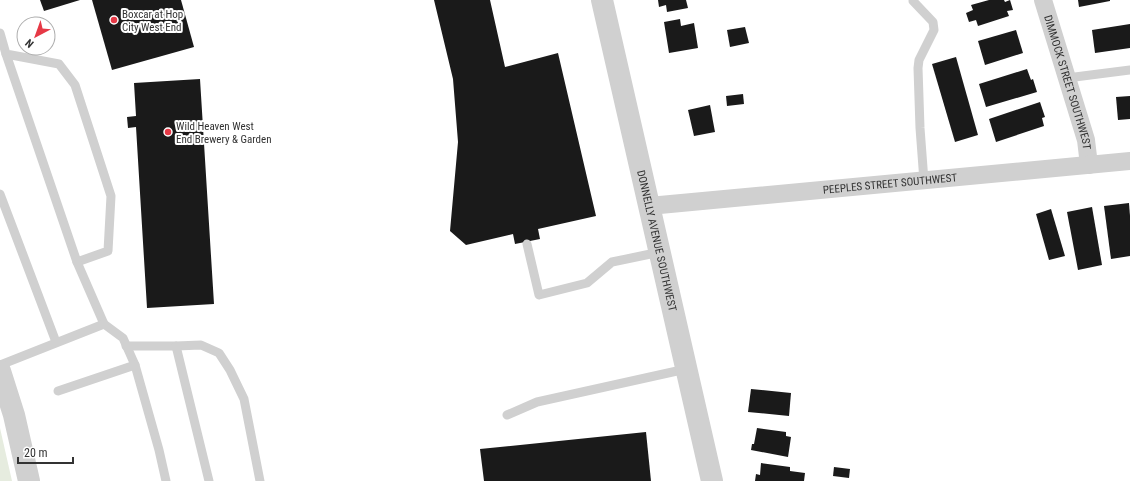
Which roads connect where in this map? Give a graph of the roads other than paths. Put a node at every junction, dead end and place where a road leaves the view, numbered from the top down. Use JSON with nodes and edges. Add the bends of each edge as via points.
{"nodes":[{"id":1,"x":602,"y":0,"type":"edge"},
{"id":2,"x":1043,"y":0,"type":"edge"},
{"id":3,"x":913,"y":1,"type":"edge"},
{"id":4,"x":0,"y":33,"type":"edge"},
{"id":5,"x":6,"y":54,"type":"junction"},
{"id":6,"x":1130,"y":70,"type":"edge"},
{"id":7,"x":1067,"y":78,"type":"junction"},
{"id":8,"x":1130,"y":161,"type":"edge"},
{"id":9,"x":1089,"y":165,"type":"junction"},
{"id":10,"x":924,"y":181,"type":"junction"},
{"id":11,"x":0,"y":194,"type":"edge"},
{"id":12,"x":649,"y":206,"type":"junction"},
{"id":13,"x":527,"y":244,"type":"dead end"},
{"id":14,"x":660,"y":252,"type":"junction"},
{"id":15,"x":78,"y":262,"type":"junction"},
{"id":16,"x":104,"y":324,"type":"junction"},
{"id":17,"x":56,"y":342,"type":"junction"},
{"id":18,"x":126,"y":346,"type":"junction"},
{"id":19,"x":176,"y":346,"type":"junction"},
{"id":20,"x":0,"y":365,"type":"edge"},
{"id":21,"x":135,"y":365,"type":"junction"},
{"id":22,"x":686,"y":368,"type":"junction"},
{"id":23,"x":0,"y":371,"type":"edge"},
{"id":24,"x":58,"y":391,"type":"dead end"},
{"id":25,"x":507,"y":415,"type":"dead end"},
{"id":26,"x":29,"y":481,"type":"edge"},
{"id":27,"x":166,"y":481,"type":"edge"},
{"id":28,"x":209,"y":481,"type":"edge"},
{"id":29,"x":260,"y":481,"type":"edge"},
{"id":30,"x":712,"y":481,"type":"edge"}],
"edges":[{"from":1,"to":12,"type":"street","name":"DONNELLY AVENUE SOUTHWEST"},
{"from":2,"to":7,"type":"street","name":"DIMMOCK STREET SOUTHWEST"},
{"from":3,"to":10,"type":"lane","via":[[933,22],[934,30],[919,60],[918,68]]},
{"from":4,"to":5,"type":"lane"},
{"from":5,"to":15,"type":"lane"},
{"from":5,"to":15,"type":"lane","via":[[59,64],[75,85],[111,196],[108,251]]},
{"from":6,"to":7,"type":"lane"},
{"from":7,"to":9,"type":"street","name":"DIMMOCK STREET SOUTHWEST","via":[[1086,140]]},
{"from":8,"to":9,"type":"street","name":"PEEPLES STREET SOUTHWEST"},
{"from":9,"to":10,"type":"street","name":"PEEPLES STREET SOUTHWEST"},
{"from":10,"to":12,"type":"street","name":"PEEPLES STREET SOUTHWEST"},
{"from":11,"to":17,"type":"lane"},
{"from":12,"to":14,"type":"street","name":"DONNELLY AVENUE SOUTHWEST"},
{"from":13,"to":14,"type":"lane","via":[[539,294],[587,283],[612,262]]},
{"from":14,"to":22,"type":"street","name":"DONNELLY AVENUE SOUTHWEST"},
{"from":15,"to":16,"type":"lane"},
{"from":16,"to":17,"type":"lane"},
{"from":16,"to":18,"type":"lane","via":[[123,338]]},
{"from":17,"to":20,"type":"lane"},
{"from":18,"to":19,"type":"lane"},
{"from":18,"to":21,"type":"lane"},
{"from":19,"to":28,"type":"lane"},
{"from":19,"to":29,"type":"lane","via":[[201,345],[219,353],[230,370],[244,399]]},
{"from":21,"to":24,"type":"lane"},
{"from":21,"to":27,"type":"lane"},
{"from":22,"to":25,"type":"lane","via":[[537,402]]},
{"from":22,"to":30,"type":"street","name":"DONNELLY AVENUE SOUTHWEST"},
{"from":23,"to":26,"type":"street","via":[[14,414]]}]}
